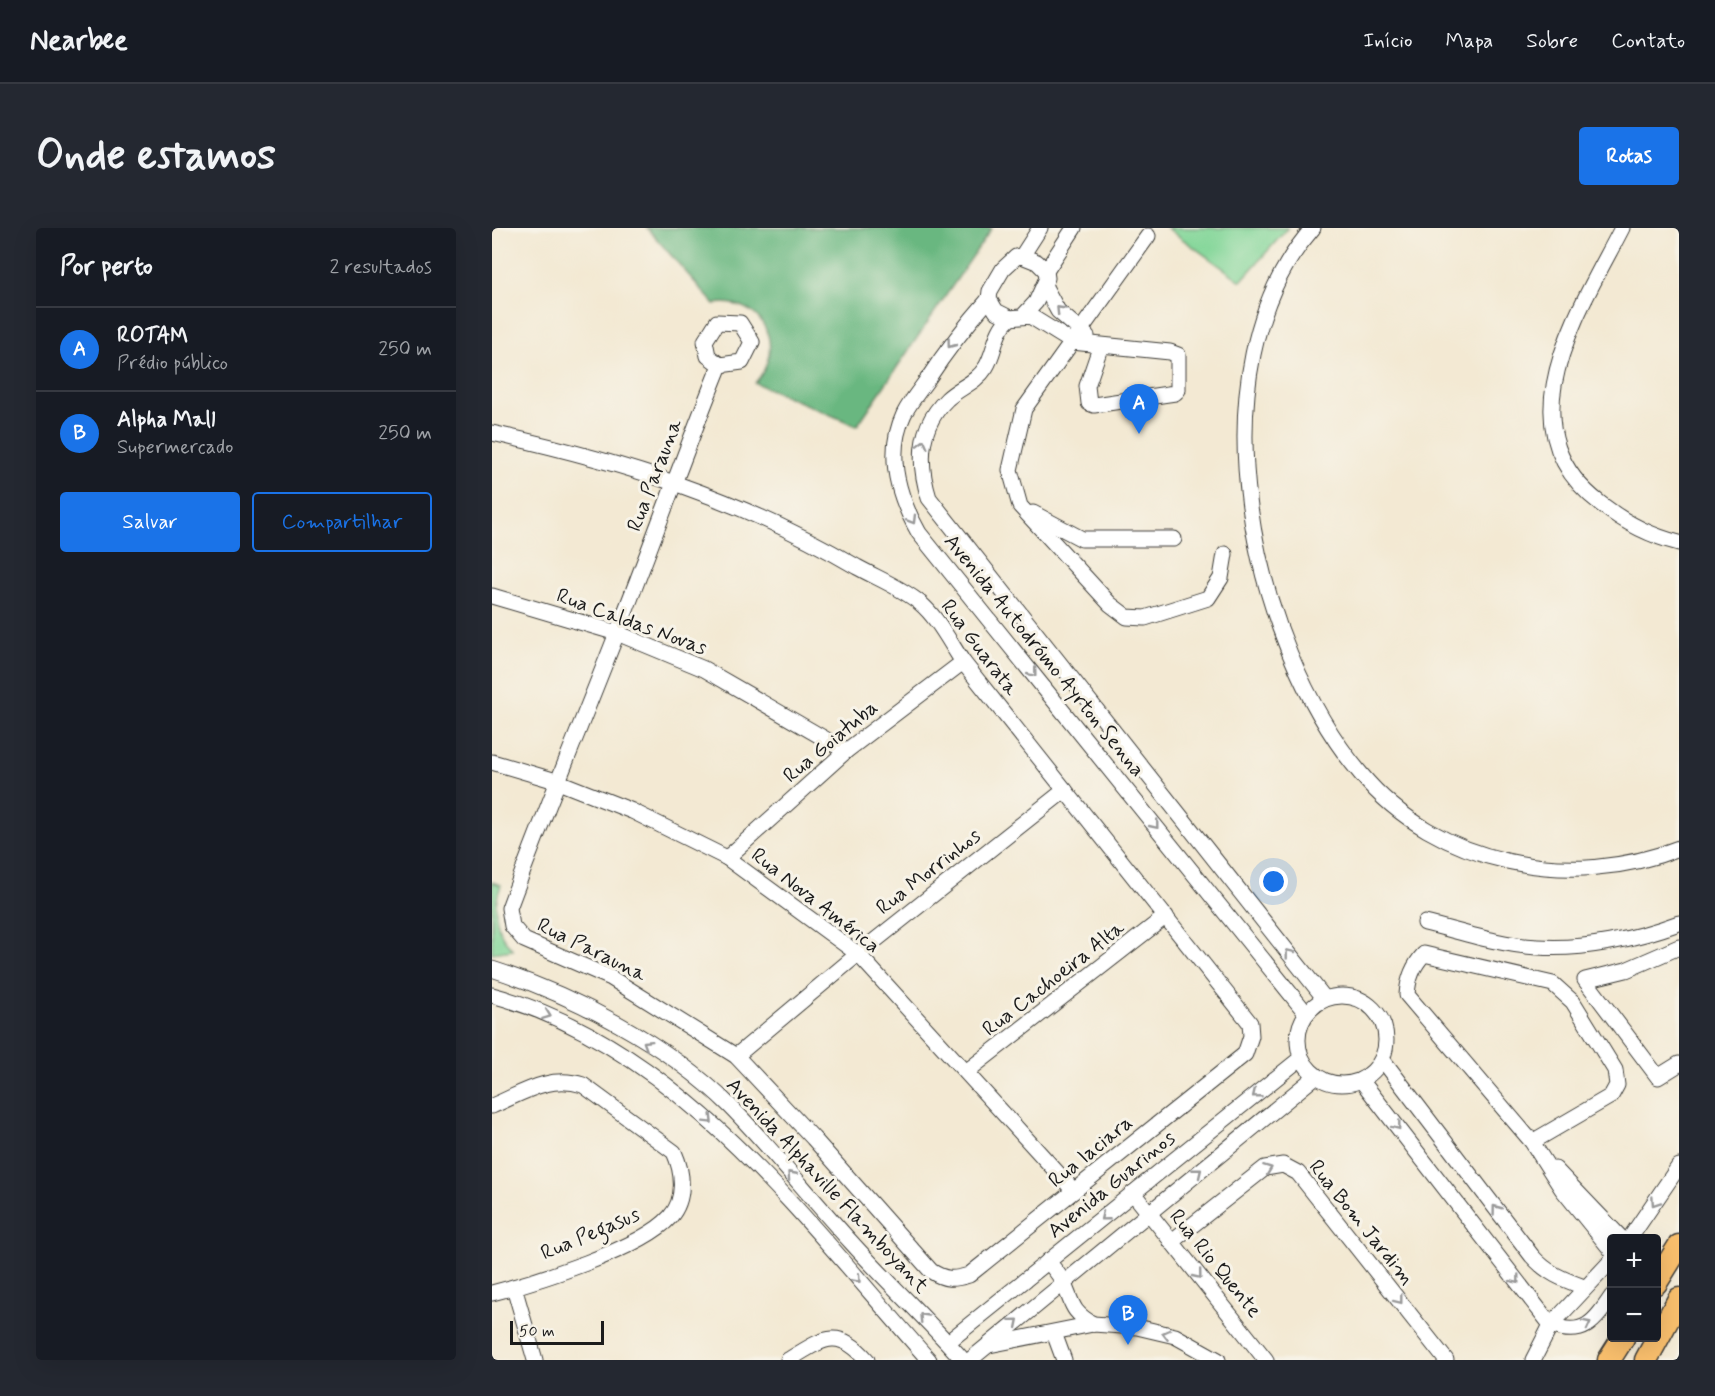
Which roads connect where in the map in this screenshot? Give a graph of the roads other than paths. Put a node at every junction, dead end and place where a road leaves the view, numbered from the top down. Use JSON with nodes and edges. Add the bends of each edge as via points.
{"nodes":[{"id":1,"x":1040,"y":228,"type":"edge"},
{"id":2,"x":1074,"y":228,"type":"edge"},
{"id":3,"x":1313,"y":228,"type":"edge"},
{"id":4,"x":1622,"y":228,"type":"edge"},
{"id":5,"x":1148,"y":236,"type":"dead end"},
{"id":6,"x":1022,"y":256,"type":"junction"},
{"id":7,"x":1046,"y":271,"type":"junction"},
{"id":8,"x":1045,"y":286,"type":"junction"},
{"id":9,"x":989,"y":299,"type":"junction"},
{"id":10,"x":1017,"y":317,"type":"junction"},
{"id":11,"x":1082,"y":329,"type":"junction"},
{"id":12,"x":1072,"y":342,"type":"junction"},
{"id":13,"x":1096,"y":344,"type":"junction"},
{"id":14,"x":720,"y":365,"type":"dead end"},
{"id":15,"x":492,"y":433,"type":"edge"},
{"id":16,"x":673,"y":480,"type":"junction"},
{"id":17,"x":1020,"y":506,"type":"junction"},
{"id":18,"x":1174,"y":539,"type":"dead end"},
{"id":19,"x":1679,"y":543,"type":"edge"},
{"id":20,"x":1225,"y":554,"type":"dead end"},
{"id":21,"x":492,"y":596,"type":"edge"},
{"id":22,"x":617,"y":633,"type":"junction"},
{"id":23,"x":963,"y":662,"type":"junction"},
{"id":24,"x":846,"y":751,"type":"junction"},
{"id":25,"x":492,"y":762,"type":"edge"},
{"id":26,"x":556,"y":781,"type":"junction"},
{"id":27,"x":1065,"y":790,"type":"junction"},
{"id":28,"x":1679,"y":848,"type":"edge"},
{"id":29,"x":728,"y":858,"type":"junction"},
{"id":30,"x":1167,"y":916,"type":"junction"},
{"id":31,"x":1425,"y":923,"type":"dead end"},
{"id":32,"x":1679,"y":923,"type":"edge"},
{"id":33,"x":1656,"y":930,"type":"junction"},
{"id":34,"x":1679,"y":947,"type":"edge"},
{"id":35,"x":858,"y":954,"type":"junction"},
{"id":36,"x":1662,"y":956,"type":"junction"},
{"id":37,"x":492,"y":969,"type":"edge"},
{"id":38,"x":492,"y":995,"type":"edge"},
{"id":39,"x":1325,"y":999,"type":"junction"},
{"id":40,"x":1306,"y":1013,"type":"junction"},
{"id":41,"x":1250,"y":1023,"type":"joint"},
{"id":42,"x":736,"y":1056,"type":"junction"},
{"id":43,"x":1301,"y":1058,"type":"junction"},
{"id":44,"x":1382,"y":1059,"type":"junction"},
{"id":45,"x":1679,"y":1064,"type":"edge"},
{"id":46,"x":966,"y":1072,"type":"junction"},
{"id":47,"x":1316,"y":1076,"type":"junction"},
{"id":48,"x":1361,"y":1080,"type":"junction"},
{"id":49,"x":492,"y":1106,"type":"edge"},
{"id":50,"x":1532,"y":1142,"type":"junction"},
{"id":51,"x":1679,"y":1166,"type":"edge"},
{"id":52,"x":1074,"y":1191,"type":"junction"},
{"id":53,"x":1133,"y":1193,"type":"junction"},
{"id":54,"x":1582,"y":1204,"type":"junction"},
{"id":55,"x":1148,"y":1212,"type":"junction"},
{"id":56,"x":1615,"y":1234,"type":"edge"},
{"id":57,"x":1633,"y":1234,"type":"edge"},
{"id":58,"x":1171,"y":1242,"type":"junction"},
{"id":59,"x":853,"y":1244,"type":"junction"},
{"id":60,"x":1607,"y":1245,"type":"edge"},
{"id":61,"x":1679,"y":1246,"type":"edge"},
{"id":62,"x":838,"y":1258,"type":"junction"},
{"id":63,"x":1048,"y":1261,"type":"junction"},
{"id":64,"x":1607,"y":1264,"type":"edge"},
{"id":65,"x":931,"y":1271,"type":"joint"},
{"id":66,"x":1661,"y":1275,"type":"edge"},
{"id":67,"x":1063,"y":1282,"type":"junction"},
{"id":68,"x":514,"y":1287,"type":"junction"},
{"id":69,"x":1584,"y":1287,"type":"junction"},
{"id":70,"x":492,"y":1293,"type":"edge"},
{"id":71,"x":1679,"y":1299,"type":"edge"},
{"id":72,"x":1607,"y":1302,"type":"edge"},
{"id":73,"x":1093,"y":1324,"type":"junction"},
{"id":74,"x":1551,"y":1325,"type":"junction"},
{"id":75,"x":1054,"y":1333,"type":"junction"},
{"id":76,"x":948,"y":1342,"type":"junction"},
{"id":77,"x":1621,"y":1342,"type":"edge"},
{"id":78,"x":1622,"y":1342,"type":"edge"},
{"id":79,"x":989,"y":1345,"type":"junction"},
{"id":80,"x":1263,"y":1359,"type":"edge"},
{"id":81,"x":535,"y":1360,"type":"edge"},
{"id":82,"x":788,"y":1360,"type":"edge"},
{"id":83,"x":867,"y":1360,"type":"edge"},
{"id":84,"x":929,"y":1360,"type":"edge"},
{"id":85,"x":963,"y":1360,"type":"edge"},
{"id":86,"x":970,"y":1360,"type":"edge"},
{"id":87,"x":1064,"y":1360,"type":"edge"},
{"id":88,"x":1218,"y":1360,"type":"edge"},
{"id":89,"x":1446,"y":1360,"type":"edge"},
{"id":90,"x":1533,"y":1360,"type":"edge"},
{"id":91,"x":1610,"y":1360,"type":"edge"},
{"id":92,"x":1615,"y":1360,"type":"edge"},
{"id":93,"x":1647,"y":1360,"type":"edge"}],
"edges":[{"from":1,"to":6,"type":"street","name":"Avenida Autodrómo Ayrton Senna"},
{"from":2,"to":7,"type":"street"},
{"from":3,"to":28,"type":"street","via":[[1286,265],[1261,319],[1247,377],[1245,440],[1253,525],[1267,587],[1292,656],[1328,726],[1361,775],[1392,804],[1437,835],[1487,856],[1532,866],[1578,869],[1624,864]]},
{"from":4,"to":19,"type":"street","via":[[1564,346],[1552,390],[1552,420],[1566,463],[1594,499],[1639,528]]},
{"from":5,"to":11,"type":"street"},
{"from":6,"to":7,"type":"street","via":[[1031,258]]},
{"from":6,"to":9,"type":"street","name":"Avenida Autodrómo Ayrton Senna","via":[[1016,257],[996,278]]},
{"from":7,"to":8,"type":"street"},
{"from":8,"to":10,"type":"street","name":"Avenida Autodrómo Ayrton Senna","via":[[1036,303]]},
{"from":11,"to":8,"type":"street","one_way":true,"via":[[1058,311]]},
{"from":9,"to":10,"type":"street","via":[[996,311]]},
{"from":9,"to":40,"type":"street","name":"Avenida Autodrómo Ayrton Senna","one_way":true,"via":[[951,343],[904,415],[896,442],[896,477],[904,507],[919,533]]},
{"from":10,"to":12,"type":"street","via":[[1047,325]]},
{"from":39,"to":10,"type":"street","name":"Avenida Autodrómo Ayrton Senna","one_way":true,"via":[[929,498],[920,450],[930,421],[947,399],[978,378],[987,365],[1000,326]]},
{"from":11,"to":12,"type":"street"},
{"from":11,"to":13,"type":"street"},
{"from":12,"to":13,"type":"street"},
{"from":12,"to":17,"type":"street","via":[[1024,409],[1010,470]]},
{"from":13,"to":13,"type":"street","via":[[1178,355],[1178,390],[1089,403],[1087,386]]},
{"from":14,"to":16,"type":"street","name":"Rua Parauna"},
{"from":15,"to":16,"type":"street","name":"Rua Guarata","via":[[579,452]]},
{"from":16,"to":22,"type":"street","name":"Rua Parauna"},
{"from":16,"to":23,"type":"street","name":"Rua Guarata","via":[[833,553],[920,603]]},
{"from":17,"to":18,"type":"street","via":[[1082,539]]},
{"from":17,"to":20,"type":"street","via":[[1110,604],[1127,616],[1145,618],[1209,598],[1221,578]]},
{"from":21,"to":22,"type":"street","name":"Rua Caldas Novas"},
{"from":22,"to":24,"type":"street","name":"Rua Caldas Novas","via":[[705,669]]},
{"from":22,"to":26,"type":"street","name":"Rua Parauna"},
{"from":23,"to":24,"type":"street","name":"Rua Goiatuba"},
{"from":23,"to":27,"type":"street","name":"Rua Guarata"},
{"from":24,"to":29,"type":"street","name":"Rua Goiatuba"},
{"from":25,"to":26,"type":"street","name":"Rua Nova América"},
{"from":26,"to":29,"type":"street","name":"Rua Nova América","via":[[632,811]]},
{"from":26,"to":42,"type":"street","name":"Rua Parauna","via":[[509,908],[512,926],[524,940],[611,978]]},
{"from":27,"to":30,"type":"street","name":"Rua Guarata"},
{"from":27,"to":35,"type":"street","name":"Rua Morrinhos"},
{"from":29,"to":35,"type":"street","name":"Rua Nova América"},
{"from":30,"to":41,"type":"street","name":"Rua Guarata"},
{"from":30,"to":46,"type":"street","name":"Rua Cachoeira Alta"},
{"from":31,"to":33,"type":"street","via":[[1537,947],[1570,947]]},
{"from":32,"to":33,"type":"street"},
{"from":33,"to":36,"type":"street"},
{"from":34,"to":36,"type":"street"},
{"from":35,"to":42,"type":"street","name":"Rua Morrinhos"},
{"from":35,"to":46,"type":"street","name":"Rua Nova América"},
{"from":36,"to":45,"type":"street","via":[[1584,980],[1659,1077]]},
{"from":59,"to":37,"type":"street","name":"Avenida Alphaville Flamboyant","one_way":true,"via":[[729,1105],[676,1062],[604,1017],[532,982]]},
{"from":38,"to":62,"type":"street","name":"Avenida Alphaville Flamboyant","one_way":true,"via":[[563,1021],[646,1069],[693,1104],[768,1179]]},
{"from":39,"to":40,"type":"street"},
{"from":39,"to":44,"type":"street","via":[[1340,996],[1368,1004],[1379,1016],[1385,1037]]},
{"from":40,"to":43,"type":"street","via":[[1298,1035]]},
{"from":41,"to":52,"type":"street","name":"Rua Iaciara","via":[[1251,1036],[1245,1054]]},
{"from":42,"to":65,"type":"street","name":"Rua Parauna"},
{"from":43,"to":47,"type":"street"},
{"from":43,"to":53,"type":"street","name":"Avenida Guarinos","one_way":true},
{"from":44,"to":48,"type":"street"},
{"from":69,"to":44,"type":"street","one_way":true,"via":[[1559,1278],[1538,1262]]},
{"from":46,"to":52,"type":"street","name":"Rua Nova América"},
{"from":47,"to":48,"type":"street","via":[[1338,1084]]},
{"from":55,"to":47,"type":"street","one_way":true},
{"from":48,"to":74,"type":"street","one_way":true},
{"from":49,"to":68,"type":"street","name":"Rua Pegasus","via":[[552,1080],[583,1085],[674,1152],[681,1168],[678,1204],[655,1229],[630,1243]]},
{"from":50,"to":50,"type":"street","via":[[1407,995],[1408,981],[1424,954],[1553,984],[1573,1002],[1615,1070],[1617,1086],[1611,1096]]},
{"from":50,"to":54,"type":"street"},
{"from":51,"to":57,"type":"street","one_way":true},
{"from":52,"to":65,"type":"street","name":"Rua Iaciara","via":[[969,1275],[954,1280]]},
{"from":53,"to":55,"type":"street","name":"Rua Rio Quente"},
{"from":53,"to":63,"type":"street","name":"Avenida Guarinos","one_way":true},
{"from":54,"to":56,"type":"street"},
{"from":54,"to":60,"type":"street"},
{"from":55,"to":58,"type":"street","name":"Rua Rio Quente"},
{"from":55,"to":67,"type":"street"},
{"from":58,"to":80,"type":"street","name":"Rua Rio Quente","one_way":true},
{"from":58,"to":89,"type":"street","name":"Rua Bom Jardim","one_way":true,"via":[[1265,1167],[1283,1165],[1298,1173]]},
{"from":59,"to":62,"type":"street"},
{"from":76,"to":59,"type":"street","name":"Avenida Alphaville Flamboyant","one_way":true},
{"from":61,"to":66,"type":"highway"},
{"from":62,"to":84,"type":"street","name":"Avenida Alphaville Flamboyant","one_way":true},
{"from":63,"to":67,"type":"street"},
{"from":63,"to":76,"type":"street","name":"Avenida Guarinos"},
{"from":64,"to":69,"type":"street"},
{"from":67,"to":73,"type":"street","via":[[1075,1311]]},
{"from":79,"to":67,"type":"street","one_way":true},
{"from":68,"to":70,"type":"street","name":"Rua Pegasus"},
{"from":68,"to":81,"type":"street"},
{"from":69,"to":74,"type":"street"},
{"from":71,"to":93,"type":"highway"},
{"from":74,"to":72,"type":"street","one_way":true,"via":[[1572,1329],[1588,1326]]},
{"from":73,"to":75,"type":"street"},
{"from":88,"to":73,"type":"street","one_way":true,"via":[[1175,1336],[1137,1327]]},
{"from":74,"to":90,"type":"street"},
{"from":75,"to":79,"type":"street"},
{"from":75,"to":87,"type":"street"},
{"from":76,"to":85,"type":"street","name":"Avenida Alphaville Flamboyant"},
{"from":77,"to":91,"type":"highway"},
{"from":78,"to":92,"type":"highway"},
{"from":79,"to":86,"type":"street"},
{"from":82,"to":83,"type":"street","via":[[827,1339],[854,1344]]}]}
